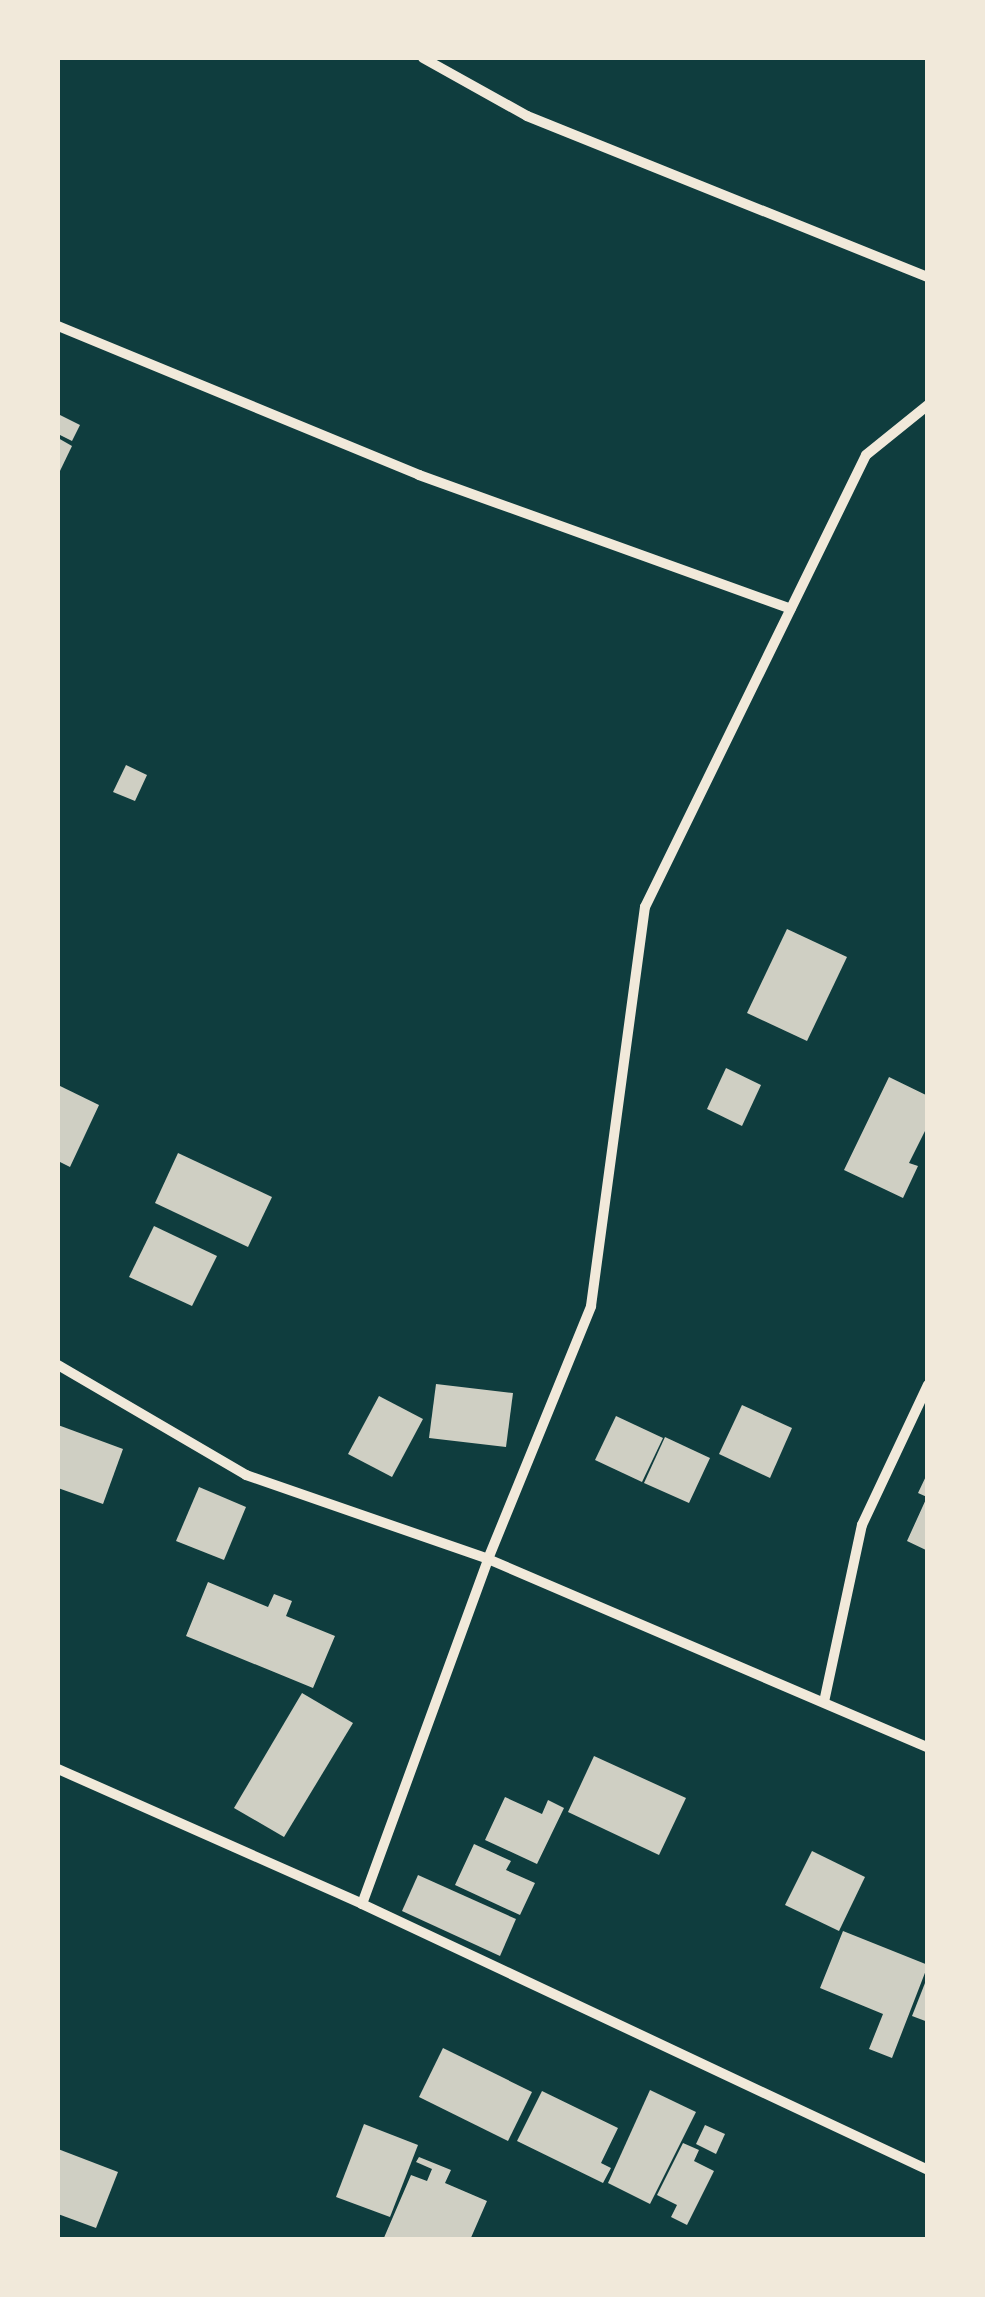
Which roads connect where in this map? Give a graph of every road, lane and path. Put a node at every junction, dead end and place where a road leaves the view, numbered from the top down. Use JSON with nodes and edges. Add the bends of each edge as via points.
{"nodes":[{"id":1,"x":424,"y":58,"type":"edge"},
{"id":2,"x":928,"y":277,"type":"edge"},
{"id":3,"x":58,"y":326,"type":"edge"},
{"id":4,"x":928,"y":405,"type":"edge"},
{"id":5,"x":791,"y":609,"type":"junction"},
{"id":6,"x":58,"y":1365,"type":"edge"},
{"id":7,"x":928,"y":1385,"type":"edge"},
{"id":8,"x":488,"y":1559,"type":"junction"},
{"id":9,"x":824,"y":1702,"type":"junction"},
{"id":10,"x":928,"y":1748,"type":"edge"},
{"id":11,"x":58,"y":1769,"type":"edge"},
{"id":12,"x":362,"y":1904,"type":"junction"},
{"id":13,"x":928,"y":2170,"type":"edge"}],
"edges":[{"from":1,"to":2,"type":"street","via":[[527,116]]},
{"from":3,"to":5,"type":"street","via":[[419,475]]},
{"from":4,"to":5,"type":"street","via":[[866,456]]},
{"from":5,"to":8,"type":"street","via":[[646,907],[591,1306]]},
{"from":6,"to":8,"type":"street","via":[[246,1475]]},
{"from":7,"to":9,"type":"street","via":[[862,1525]]},
{"from":8,"to":9,"type":"street"},
{"from":8,"to":12,"type":"street"},
{"from":9,"to":10,"type":"street"},
{"from":11,"to":12,"type":"street"},
{"from":12,"to":13,"type":"street"}]}
